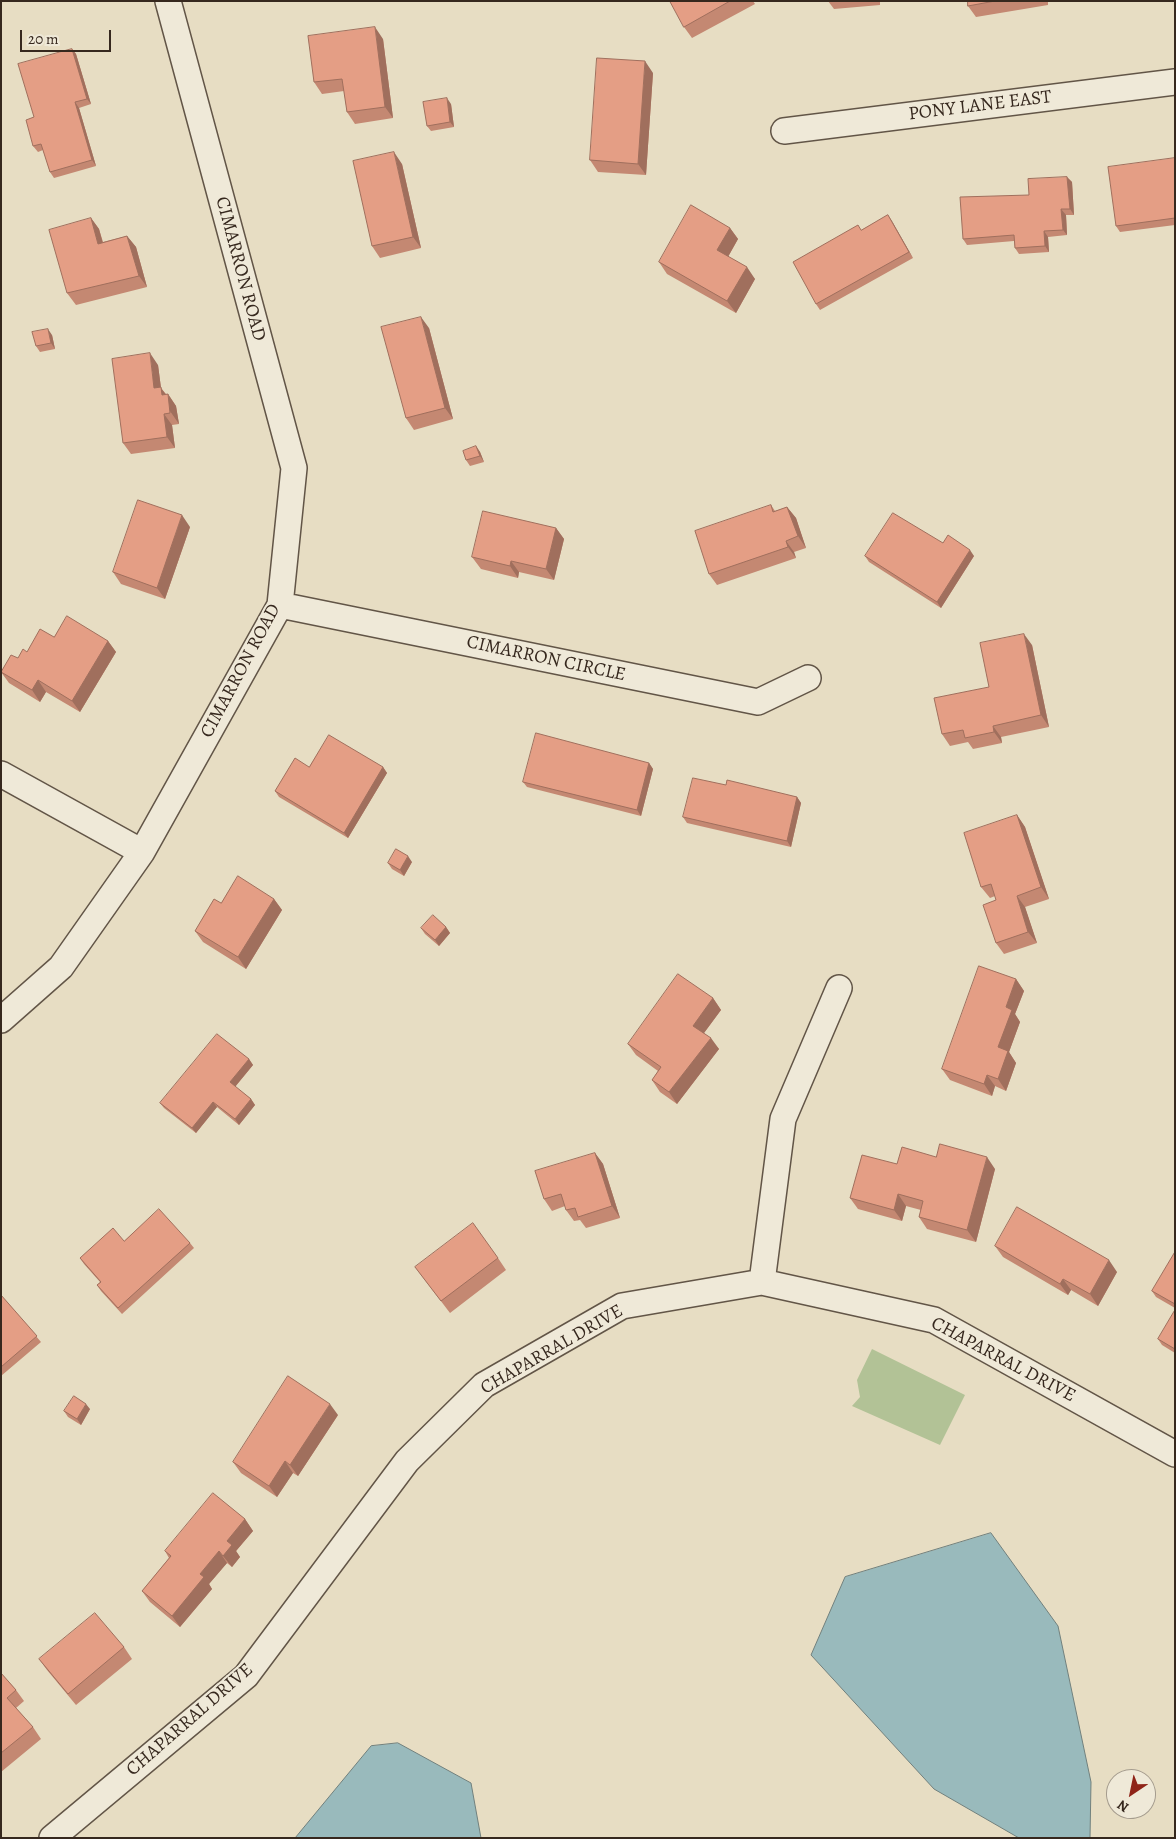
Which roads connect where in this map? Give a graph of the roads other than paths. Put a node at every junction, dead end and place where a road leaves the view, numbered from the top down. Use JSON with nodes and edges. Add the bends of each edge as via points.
{"nodes":[{"id":1,"x":168,"y":1,"type":"edge"},
{"id":2,"x":1175,"y":82,"type":"edge"},
{"id":3,"x":784,"y":131,"type":"dead end"},
{"id":4,"x":280,"y":605,"type":"junction"},
{"id":5,"x":808,"y":678,"type":"dead end"},
{"id":6,"x":1,"y":774,"type":"edge"},
{"id":7,"x":142,"y":852,"type":"junction"},
{"id":8,"x":839,"y":988,"type":"dead end"},
{"id":9,"x":1,"y":1020,"type":"edge"},
{"id":10,"x":762,"y":1282,"type":"junction"},
{"id":11,"x":1175,"y":1454,"type":"edge"},
{"id":12,"x":52,"y":1838,"type":"edge"}],
"edges":[{"from":1,"to":4,"type":"street","name":"CIMARRON ROAD","via":[[294,468]]},
{"from":2,"to":3,"type":"street","name":"PONY LANE EAST"},
{"from":4,"to":5,"type":"street","name":"CIMARRON CIRCLE","via":[[758,702]]},
{"from":4,"to":7,"type":"street","name":"CIMARRON ROAD"},
{"from":6,"to":7,"type":"street"},
{"from":7,"to":9,"type":"street","name":"CIMARRON ROAD","via":[[61,967]]},
{"from":8,"to":10,"type":"street","via":[[783,1119]]},
{"from":10,"to":11,"type":"street","name":"CHAPARRAL DRIVE","via":[[934,1320]]},
{"from":10,"to":12,"type":"street","name":"CHAPARRAL DRIVE","via":[[622,1306],[484,1385],[408,1461],[246,1676]]}]}
